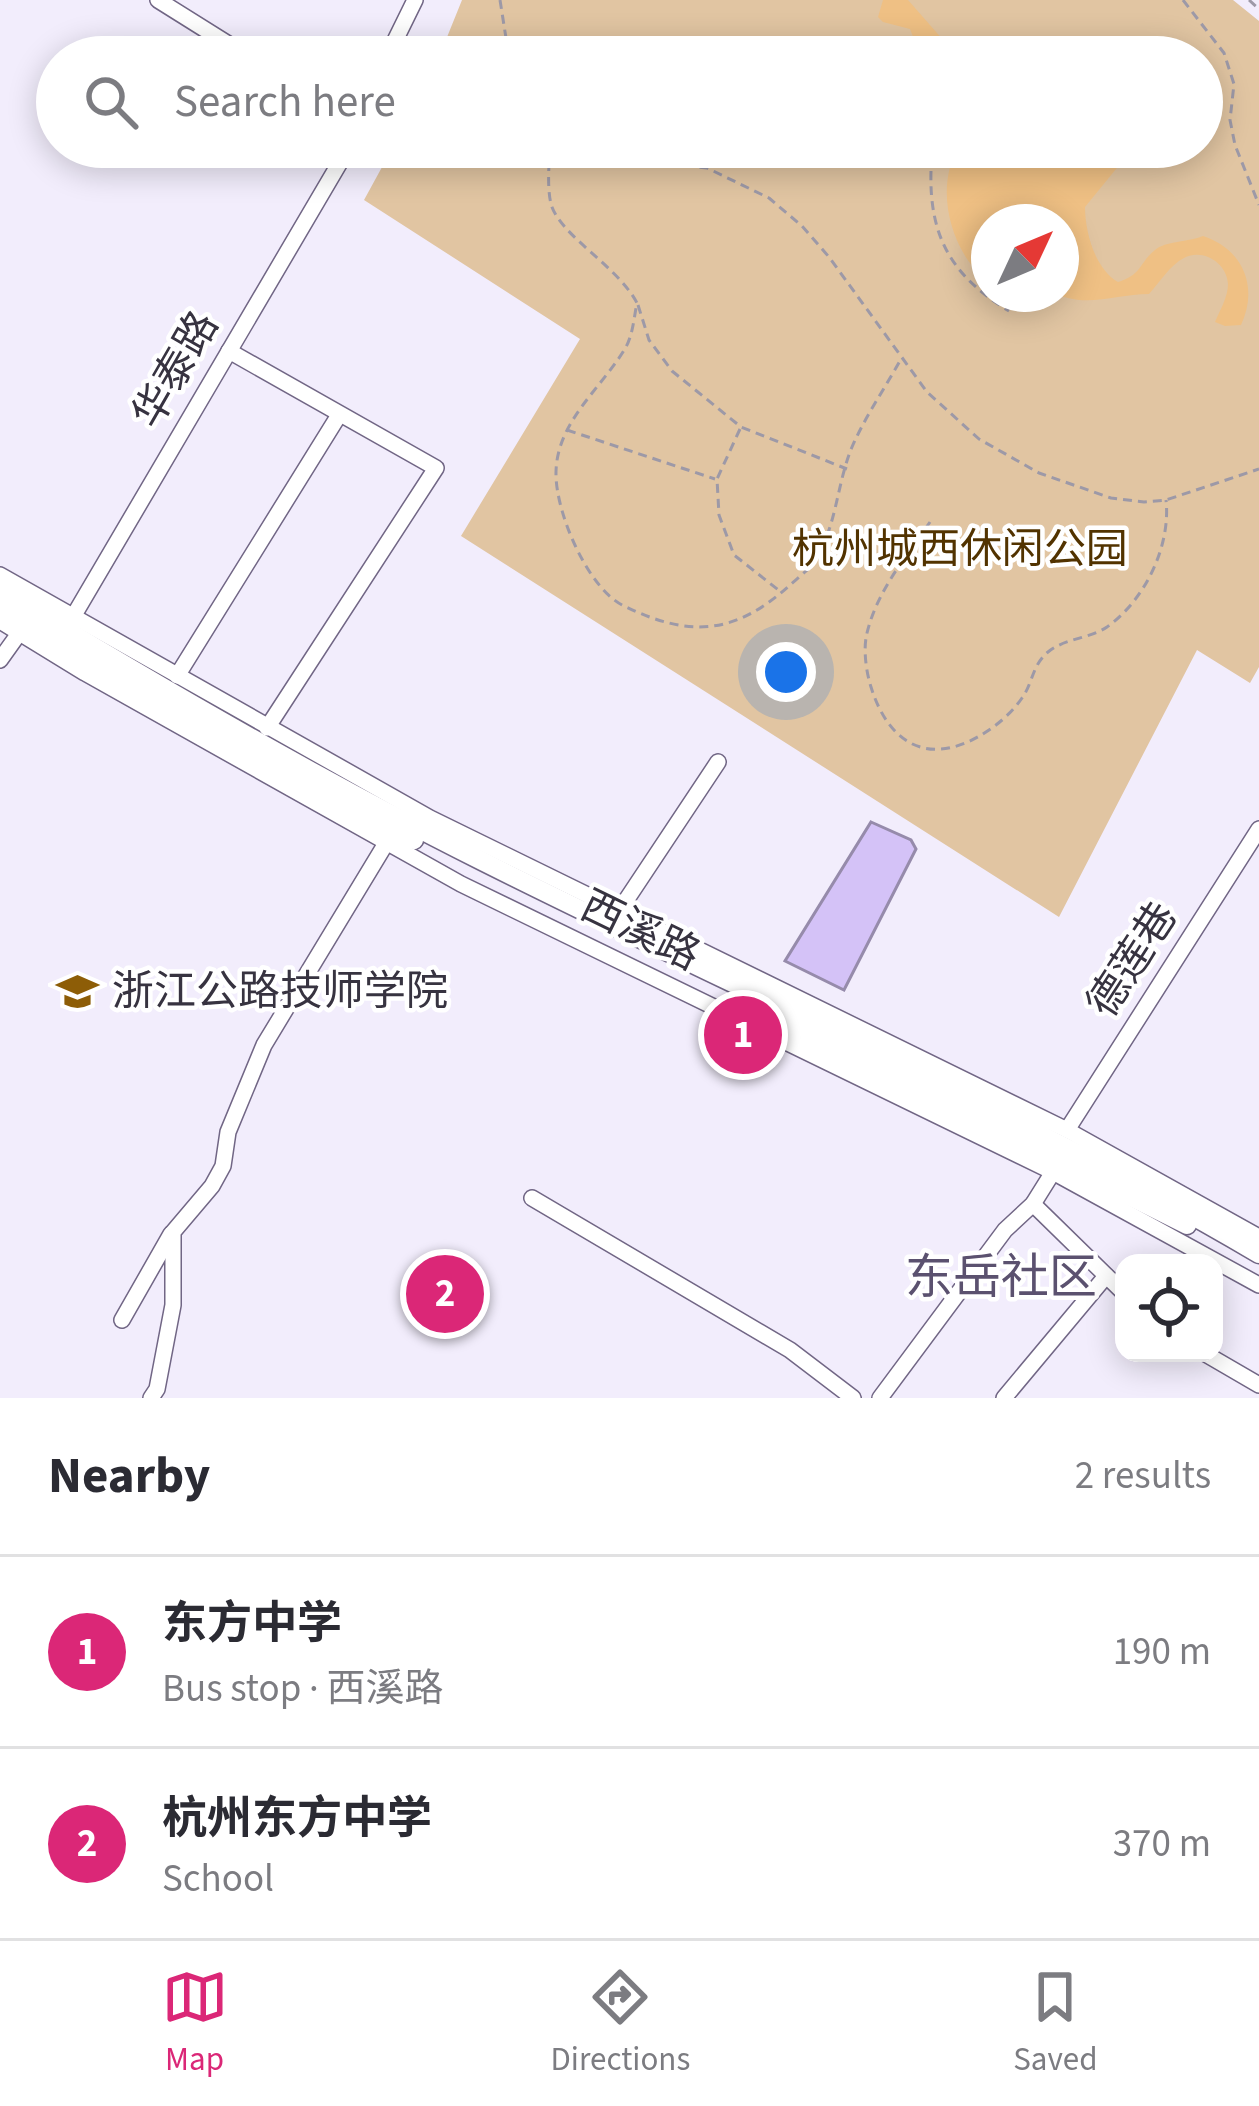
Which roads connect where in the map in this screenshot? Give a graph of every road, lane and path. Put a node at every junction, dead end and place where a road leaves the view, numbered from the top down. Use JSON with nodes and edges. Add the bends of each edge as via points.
{"nodes":[{"id":1,"x":158,"y":0,"type":"edge"},
{"id":2,"x":416,"y":0,"type":"edge"},
{"id":3,"x":500,"y":0,"type":"edge"},
{"id":4,"x":1184,"y":0,"type":"edge"},
{"id":5,"x":1249,"y":0,"type":"edge"},
{"id":6,"x":1259,"y":9,"type":"edge"},
{"id":7,"x":215,"y":36,"type":"edge"},
{"id":8,"x":398,"y":36,"type":"edge"},
{"id":9,"x":505,"y":36,"type":"edge"},
{"id":10,"x":1212,"y":36,"type":"edge"},
{"id":11,"x":1223,"y":50,"type":"edge"},
{"id":12,"x":338,"y":168,"type":"edge"},
{"id":13,"x":551,"y":168,"type":"edge"},
{"id":14,"x":707,"y":168,"type":"edge"},
{"id":15,"x":931,"y":171,"type":"dead end"},
{"id":16,"x":1259,"y":205,"type":"edge"},
{"id":17,"x":971,"y":282,"type":"edge"},
{"id":18,"x":638,"y":303,"type":"junction"},
{"id":19,"x":229,"y":351,"type":"junction"},
{"id":20,"x":902,"y":359,"type":"junction"},
{"id":21,"x":339,"y":415,"type":"junction"},
{"id":22,"x":741,"y":427,"type":"junction"},
{"id":23,"x":567,"y":430,"type":"junction"},
{"id":24,"x":847,"y":469,"type":"junction"},
{"id":25,"x":1259,"y":469,"type":"edge"},
{"id":26,"x":717,"y":479,"type":"junction"},
{"id":27,"x":1166,"y":500,"type":"junction"},
{"id":28,"x":930,"y":522,"type":"dead end"},
{"id":29,"x":0,"y":575,"type":"edge"},
{"id":30,"x":0,"y":590,"type":"edge"},
{"id":31,"x":782,"y":592,"type":"junction"},
{"id":32,"x":0,"y":606,"type":"edge"},
{"id":33,"x":0,"y":621,"type":"edge"},
{"id":34,"x":69,"y":624,"type":"junction"},
{"id":35,"x":23,"y":627,"type":"junction"},
{"id":36,"x":0,"y":660,"type":"edge"},
{"id":37,"x":177,"y":676,"type":"junction"},
{"id":38,"x":267,"y":728,"type":"junction"},
{"id":39,"x":718,"y":762,"type":"dead end"},
{"id":40,"x":1259,"y":829,"type":"edge"},
{"id":41,"x":394,"y":831,"type":"junction"},
{"id":42,"x":620,"y":911,"type":"junction"},
{"id":43,"x":1067,"y":1130,"type":"junction"},
{"id":44,"x":1053,"y":1172,"type":"junction"},
{"id":45,"x":532,"y":1198,"type":"dead end"},
{"id":46,"x":1033,"y":1204,"type":"junction"},
{"id":47,"x":173,"y":1232,"type":"junction"},
{"id":48,"x":1259,"y":1237,"type":"edge"},
{"id":49,"x":1259,"y":1254,"type":"edge"},
{"id":50,"x":1259,"y":1269,"type":"edge"},
{"id":51,"x":1106,"y":1276,"type":"junction"},
{"id":52,"x":1115,"y":1284,"type":"edge"},
{"id":53,"x":1259,"y":1285,"type":"edge"},
{"id":54,"x":122,"y":1321,"type":"dead end"},
{"id":55,"x":1219,"y":1362,"type":"edge"},
{"id":56,"x":1259,"y":1385,"type":"edge"},
{"id":57,"x":151,"y":1398,"type":"edge"},
{"id":58,"x":853,"y":1398,"type":"edge"},
{"id":59,"x":880,"y":1398,"type":"edge"},
{"id":60,"x":1004,"y":1398,"type":"edge"}],
"edges":[{"from":1,"to":7,"type":"street"},
{"from":2,"to":8,"type":"street"},
{"from":3,"to":9,"type":"path"},
{"from":4,"to":10,"type":"path"},
{"from":5,"to":6,"type":"path"},
{"from":11,"to":16,"type":"path","via":[[1234,84],[1235,145]]},
{"from":12,"to":19,"type":"street","name":"华泰路"},
{"from":13,"to":18,"type":"path","via":[[552,206],[564,226],[626,281]]},
{"from":14,"to":20,"type":"path","via":[[802,226]]},
{"from":15,"to":17,"type":"path","via":[[946,254]]},
{"from":18,"to":22,"type":"path","via":[[649,340],[672,371]]},
{"from":18,"to":23,"type":"path","via":[[629,342]]},
{"from":19,"to":21,"type":"street"},
{"from":19,"to":34,"type":"street","name":"华泰路"},
{"from":20,"to":24,"type":"path"},
{"from":20,"to":27,"type":"path","via":[[927,392],[1009,458],[1111,498]]},
{"from":21,"to":37,"type":"street"},
{"from":21,"to":38,"type":"street","via":[[436,468]]},
{"from":22,"to":24,"type":"path"},
{"from":22,"to":26,"type":"path"},
{"from":23,"to":26,"type":"path"},
{"from":23,"to":31,"type":"path","via":[[556,472],[564,519],[586,567],[616,602],[665,625],[706,626],[747,619]]},
{"from":24,"to":31,"type":"path","via":[[814,563]]},
{"from":25,"to":27,"type":"path"},
{"from":26,"to":31,"type":"path","via":[[734,555]]},
{"from":27,"to":28,"type":"path","via":[[1159,557],[1121,613],[1105,629],[1043,655],[1024,695],[989,730],[922,749],[903,742],[880,715],[866,638],[876,605]]},
{"from":29,"to":34,"type":"street","name":"西溪路"},
{"from":30,"to":34,"type":"main road","name":"西溪路"},
{"from":32,"to":35,"type":"main road","name":"西溪路"},
{"from":33,"to":35,"type":"street","name":"西溪路"},
{"from":34,"to":37,"type":"street","name":"西溪路"},
{"from":34,"to":41,"type":"main road","name":"西溪路"},
{"from":35,"to":36,"type":"street"},
{"from":35,"to":41,"type":"main road","name":"西溪路"},
{"from":37,"to":38,"type":"street","name":"西溪路"},
{"from":38,"to":42,"type":"street","name":"西溪路"},
{"from":39,"to":42,"type":"street"},
{"from":40,"to":43,"type":"street","name":"德莲巷"},
{"from":41,"to":44,"type":"street","name":"西溪路"},
{"from":41,"to":47,"type":"street","via":[[264,1045],[212,1186]]},
{"from":41,"to":49,"type":"main road","name":"西溪路","via":[[1128,1179]]},
{"from":41,"to":50,"type":"main road","name":"西溪路","via":[[1130,1195]]},
{"from":42,"to":43,"type":"street","name":"西溪路"},
{"from":43,"to":48,"type":"street","name":"西溪路"},
{"from":44,"to":46,"type":"street"},
{"from":44,"to":53,"type":"street","name":"西溪路"},
{"from":45,"to":58,"type":"street","via":[[790,1350]]},
{"from":46,"to":51,"type":"street"},
{"from":46,"to":59,"type":"street"},
{"from":47,"to":54,"type":"street"},
{"from":47,"to":57,"type":"street","via":[[173,1305]]},
{"from":51,"to":52,"type":"street"},
{"from":51,"to":60,"type":"street"},
{"from":55,"to":56,"type":"street"}]}
